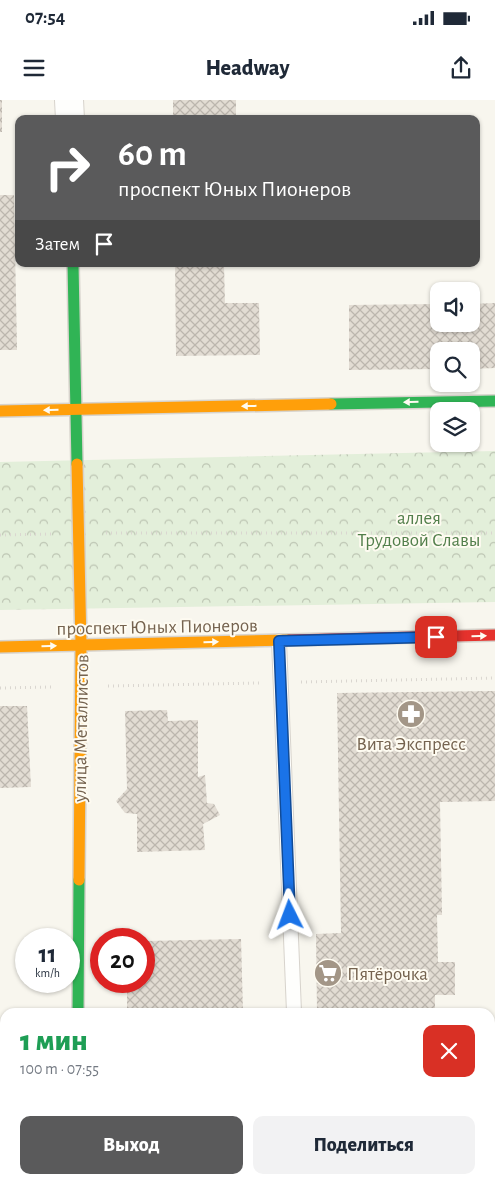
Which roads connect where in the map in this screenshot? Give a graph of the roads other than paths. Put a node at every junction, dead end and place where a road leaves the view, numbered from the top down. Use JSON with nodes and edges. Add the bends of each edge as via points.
{"nodes":[{"id":1,"x":69,"y":100,"type":"edge"},
{"id":2,"x":70,"y":115,"type":"edge"},
{"id":3,"x":73,"y":267,"type":"edge"},
{"id":4,"x":495,"y":401,"type":"edge"},
{"id":5,"x":76,"y":410,"type":"junction"},
{"id":6,"x":0,"y":411,"type":"edge"},
{"id":7,"x":495,"y":636,"type":"edge"},
{"id":8,"x":279,"y":641,"type":"junction"},
{"id":9,"x":82,"y":645,"type":"junction"},
{"id":10,"x":0,"y":647,"type":"edge"},
{"id":11,"x":78,"y":1008,"type":"edge"},
{"id":12,"x":294,"y":1008,"type":"edge"}],
"edges":[{"from":1,"to":2,"type":"street"},
{"from":3,"to":5,"type":"street","name":"улица Металлистов"},
{"from":4,"to":5,"type":"street","one_way":true},
{"from":5,"to":6,"type":"street","one_way":true},
{"from":5,"to":9,"type":"street","name":"улица Металлистов"},
{"from":8,"to":7,"type":"street","name":"проспект Юных Пионеров","one_way":true},
{"from":9,"to":8,"type":"street","name":"проспект Юных Пионеров","one_way":true},
{"from":8,"to":12,"type":"lane"},
{"from":10,"to":9,"type":"street","name":"проспект Юных Пионеров","one_way":true},
{"from":9,"to":11,"type":"street","name":"улица Металлистов"}]}
